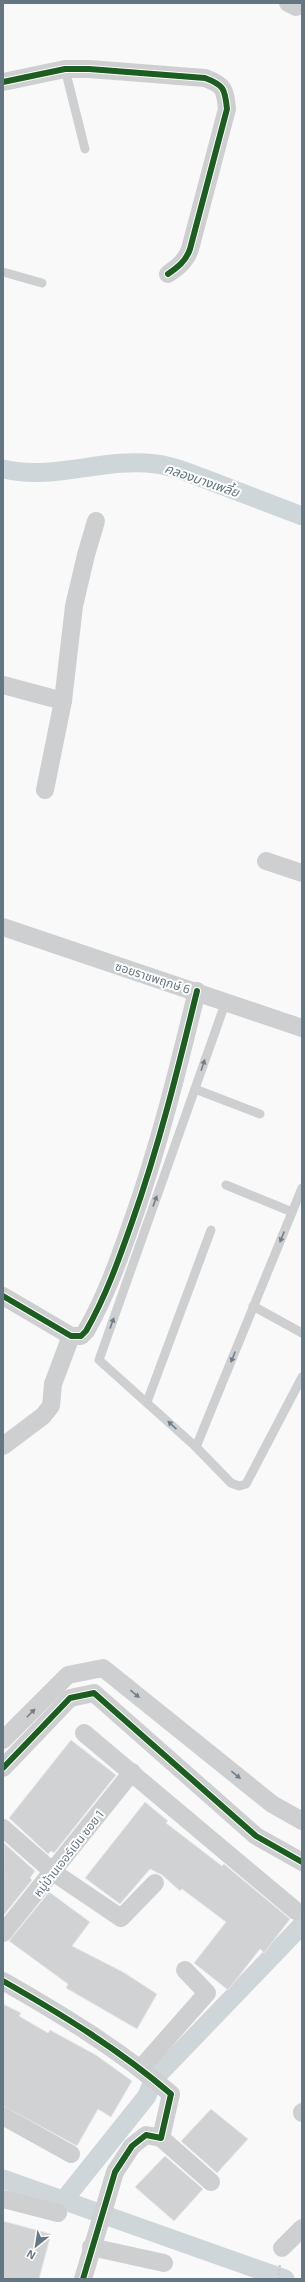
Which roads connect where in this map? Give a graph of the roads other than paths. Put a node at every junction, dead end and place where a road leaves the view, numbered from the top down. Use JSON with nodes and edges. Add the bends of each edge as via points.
{"nodes":[{"id":1,"x":65,"y":69,"type":"junction"},
{"id":2,"x":3,"y":82,"type":"edge"},
{"id":3,"x":85,"y":149,"type":"dead end"},
{"id":4,"x":3,"y":272,"type":"edge"},
{"id":5,"x":168,"y":274,"type":"dead end"},
{"id":6,"x":42,"y":283,"type":"dead end"},
{"id":7,"x":96,"y":521,"type":"dead end"},
{"id":8,"x":3,"y":685,"type":"edge"},
{"id":9,"x":63,"y":701,"type":"junction"},
{"id":10,"x":45,"y":790,"type":"dead end"},
{"id":11,"x":266,"y":861,"type":"dead end"},
{"id":12,"x":302,"y":873,"type":"edge"},
{"id":13,"x":3,"y":927,"type":"edge"},
{"id":14,"x":197,"y":991,"type":"junction"},
{"id":15,"x":226,"y":1001,"type":"junction"},
{"id":16,"x":302,"y":1028,"type":"edge"},
{"id":17,"x":195,"y":1089,"type":"junction"},
{"id":18,"x":260,"y":1114,"type":"dead end"},
{"id":19,"x":226,"y":1185,"type":"dead end"},
{"id":20,"x":302,"y":1188,"type":"edge"},
{"id":21,"x":292,"y":1212,"type":"junction"},
{"id":22,"x":211,"y":1230,"type":"dead end"},
{"id":23,"x":3,"y":1296,"type":"edge"},
{"id":24,"x":253,"y":1306,"type":"junction"},
{"id":25,"x":302,"y":1333,"type":"edge"},
{"id":26,"x":72,"y":1336,"type":"junction"},
{"id":27,"x":302,"y":1377,"type":"edge"},
{"id":28,"x":147,"y":1402,"type":"junction"},
{"id":29,"x":3,"y":1446,"type":"edge"},
{"id":30,"x":196,"y":1447,"type":"junction"},
{"id":31,"x":84,"y":1733,"type":"dead end"},
{"id":32,"x":3,"y":1740,"type":"edge"},
{"id":33,"x":3,"y":1768,"type":"edge"},
{"id":34,"x":132,"y":1772,"type":"junction"},
{"id":35,"x":302,"y":1821,"type":"edge"},
{"id":36,"x":3,"y":1828,"type":"edge"},
{"id":37,"x":302,"y":1862,"type":"edge"},
{"id":38,"x":53,"y":1872,"type":"junction"},
{"id":39,"x":155,"y":1883,"type":"dead end"},
{"id":40,"x":296,"y":1911,"type":"dead end"},
{"id":41,"x":3,"y":1933,"type":"edge"},
{"id":42,"x":184,"y":1970,"type":"dead end"},
{"id":43,"x":3,"y":1981,"type":"edge"},
{"id":44,"x":141,"y":2069,"type":"junction"},
{"id":45,"x":3,"y":2116,"type":"edge"},
{"id":46,"x":161,"y":2138,"type":"junction"},
{"id":47,"x":71,"y":2154,"type":"dead end"},
{"id":48,"x":211,"y":2182,"type":"dead end"},
{"id":49,"x":3,"y":2199,"type":"edge"},
{"id":50,"x":58,"y":2213,"type":"dead end"},
{"id":51,"x":302,"y":2228,"type":"edge"},
{"id":52,"x":91,"y":2247,"type":"junction"},
{"id":53,"x":282,"y":2248,"type":"dead end"},
{"id":54,"x":164,"y":2263,"type":"dead end"},
{"id":55,"x":83,"y":2279,"type":"edge"}],
"edges":[{"from":1,"to":2,"type":"street"},
{"from":1,"to":3,"type":"lane"},
{"from":1,"to":5,"type":"street","via":[[205,78],[223,88],[227,109],[188,256]]},
{"from":4,"to":6,"type":"lane"},
{"from":7,"to":9,"type":"street","via":[[74,606]]},
{"from":8,"to":9,"type":"street"},
{"from":9,"to":10,"type":"street"},
{"from":11,"to":12,"type":"street"},
{"from":13,"to":14,"type":"street","name":"ซอยราชพฤกษ์ 6"},
{"from":14,"to":15,"type":"street","name":"ซอยราชพฤกษ์ 6"},
{"from":14,"to":26,"type":"street","via":[[169,1105],[143,1192],[115,1270],[86,1331],[81,1336]]},
{"from":15,"to":16,"type":"street","name":"ซอยราชพฤกษ์ 6"},
{"from":17,"to":15,"type":"lane","one_way":true},
{"from":17,"to":18,"type":"lane"},
{"from":28,"to":17,"type":"lane","one_way":true,"via":[[99,1360]]},
{"from":19,"to":21,"type":"lane"},
{"from":20,"to":21,"type":"lane"},
{"from":21,"to":24,"type":"lane","one_way":true},
{"from":22,"to":28,"type":"lane"},
{"from":23,"to":26,"type":"street"},
{"from":24,"to":25,"type":"lane"},
{"from":24,"to":30,"type":"lane","one_way":true},
{"from":26,"to":29,"type":"street","via":[[53,1384],[51,1406],[43,1416]]},
{"from":27,"to":30,"type":"lane","via":[[246,1484],[239,1486],[231,1483]]},
{"from":30,"to":28,"type":"lane","one_way":true},
{"from":31,"to":34,"type":"street"},
{"from":32,"to":35,"type":"street","one_way":true,"via":[[68,1675],[103,1668],[272,1804]]},
{"from":33,"to":37,"type":"street","via":[[70,1698],[94,1693],[256,1836]]},
{"from":34,"to":38,"type":"street","name":"หมู่บ้านเออร์เบิน ซอย 1"},
{"from":34,"to":40,"type":"street"},
{"from":36,"to":38,"type":"street"},
{"from":38,"to":39,"type":"street","via":[[121,1918]]},
{"from":38,"to":41,"type":"street","name":"หมู่บ้านเออร์เบิน ซอย 1"},
{"from":42,"to":44,"type":"street","via":[[207,1994]]},
{"from":43,"to":44,"type":"street"},
{"from":44,"to":46,"type":"street","via":[[171,2094]]},
{"from":45,"to":47,"type":"street"},
{"from":46,"to":48,"type":"street"},
{"from":46,"to":52,"type":"street","via":[[146,2135],[132,2146],[115,2172]]},
{"from":49,"to":50,"type":"street"},
{"from":51,"to":53,"type":"street"},
{"from":52,"to":54,"type":"street"},
{"from":52,"to":55,"type":"street"}]}
